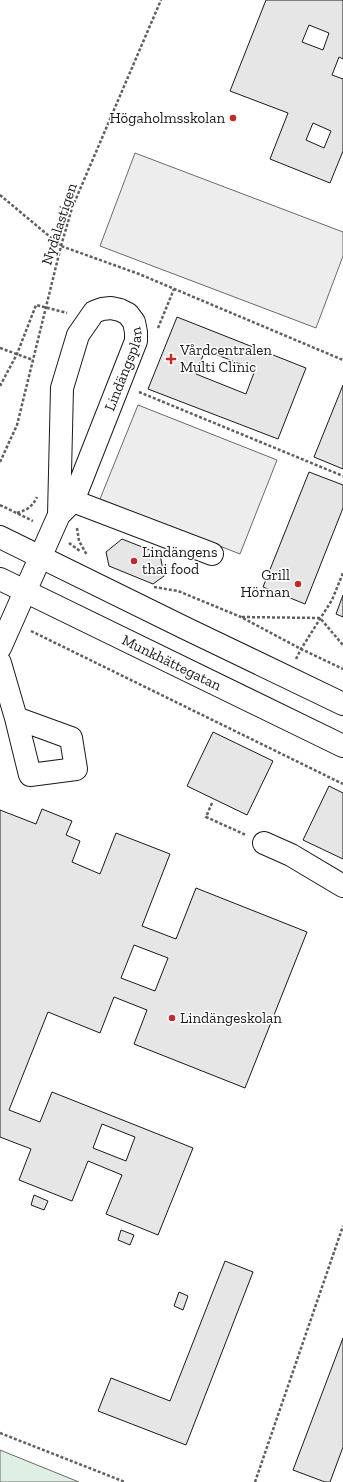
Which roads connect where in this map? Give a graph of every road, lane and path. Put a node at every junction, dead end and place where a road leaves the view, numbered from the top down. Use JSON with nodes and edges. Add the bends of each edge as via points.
{"nodes":[{"id":1,"x":161,"y":0,"type":"edge"},
{"id":2,"x":0,"y":195,"type":"edge"},
{"id":3,"x":61,"y":246,"type":"junction"},
{"id":4,"x":46,"y":307,"type":"junction"},
{"id":5,"x":0,"y":348,"type":"edge"},
{"id":6,"x":17,"y":354,"type":"junction"},
{"id":7,"x":33,"y":360,"type":"junction"},
{"id":8,"x":343,"y":360,"type":"edge"},
{"id":9,"x":0,"y":386,"type":"edge"},
{"id":10,"x":133,"y":390,"type":"dead end"},
{"id":11,"x":0,"y":462,"type":"edge"},
{"id":12,"x":343,"y":476,"type":"edge"},
{"id":13,"x":38,"y":493,"type":"dead end"},
{"id":14,"x":0,"y":505,"type":"edge"},
{"id":15,"x":17,"y":513,"type":"junction"},
{"id":16,"x":68,"y":513,"type":"junction"},
{"id":17,"x":0,"y":537,"type":"edge"},
{"id":18,"x":212,"y":554,"type":"dead end"},
{"id":19,"x":41,"y":557,"type":"junction"},
{"id":20,"x":343,"y":573,"type":"edge"},
{"id":21,"x":0,"y":579,"type":"edge"},
{"id":22,"x":146,"y":586,"type":"dead end"},
{"id":23,"x":25,"y":591,"type":"junction"},
{"id":24,"x":241,"y":617,"type":"junction"},
{"id":25,"x":320,"y":618,"type":"junction"},
{"id":26,"x":11,"y":622,"type":"junction"},
{"id":27,"x":343,"y":645,"type":"edge"},
{"id":28,"x":0,"y":648,"type":"edge"},
{"id":29,"x":301,"y":650,"type":"junction"},
{"id":30,"x":0,"y":663,"type":"edge"},
{"id":31,"x":343,"y":669,"type":"edge"},
{"id":32,"x":288,"y":677,"type":"junction"},
{"id":33,"x":343,"y":704,"type":"edge"},
{"id":34,"x":16,"y":718,"type":"dead end"},
{"id":35,"x":343,"y":746,"type":"edge"},
{"id":36,"x":343,"y":784,"type":"edge"},
{"id":37,"x":212,"y":803,"type":"dead end"},
{"id":38,"x":264,"y":843,"type":"joint"},
{"id":39,"x":343,"y":886,"type":"edge"},
{"id":40,"x":343,"y":1226,"type":"edge"},
{"id":41,"x":0,"y":1433,"type":"edge"},
{"id":42,"x":120,"y":1481,"type":"edge"},
{"id":43,"x":124,"y":1482,"type":"edge"},
{"id":44,"x":255,"y":1482,"type":"edge"}],
"edges":[{"from":1,"to":3,"type":"path","name":"Nydalastigen","via":[[72,208]]},
{"from":2,"to":3,"type":"path"},
{"from":3,"to":4,"type":"path","name":"Nydalastigen"},
{"from":3,"to":8,"type":"path","via":[[139,274]]},
{"from":4,"to":6,"type":"path","via":[[36,305]]},
{"from":4,"to":7,"type":"path","name":"Nydalastigen"},
{"from":5,"to":6,"type":"path"},
{"from":6,"to":7,"type":"path"},
{"from":6,"to":9,"type":"path"},
{"from":7,"to":11,"type":"path","name":"Nydalastigen","via":[[16,424]]},
{"from":10,"to":12,"type":"path"},
{"from":13,"to":15,"type":"path","via":[[27,510]]},
{"from":14,"to":15,"type":"path"},
{"from":15,"to":16,"type":"path"},
{"from":16,"to":16,"type":"path","via":[[80,518],[78,528],[79,541],[90,558]]},
{"from":16,"to":16,"type":"street","name":"Lindängsplan","via":[[136,341],[134,322],[128,314],[120,310],[111,308],[94,312],[78,335],[64,381],[62,396]]},
{"from":16,"to":18,"type":"street"},
{"from":16,"to":19,"type":"street","name":"Lindängsplan"},
{"from":17,"to":19,"type":"street"},
{"from":19,"to":23,"type":"street","name":"Lindängsplan"},
{"from":19,"to":32,"type":"street"},
{"from":20,"to":25,"type":"path","via":[[332,600]]},
{"from":21,"to":23,"type":"street","name":"Munkhättegatan"},
{"from":22,"to":24,"type":"path","via":[[178,591]]},
{"from":23,"to":26,"type":"street","name":"Lindängsplan"},
{"from":23,"to":35,"type":"street","name":"Munkhättegatan"},
{"from":24,"to":25,"type":"path"},
{"from":24,"to":29,"type":"path"},
{"from":25,"to":27,"type":"path"},
{"from":25,"to":29,"type":"path"},
{"from":26,"to":28,"type":"street","name":"Lindängsplan"},
{"from":26,"to":36,"type":"path"},
{"from":29,"to":31,"type":"path"},
{"from":29,"to":32,"type":"path"},
{"from":30,"to":34,"type":"street"},
{"from":32,"to":33,"type":"street"},
{"from":37,"to":38,"type":"path","via":[[206,817]]},
{"from":38,"to":39,"type":"street","via":[[291,855]]},
{"from":40,"to":44,"type":"path"},
{"from":41,"to":42,"type":"path"},
{"from":42,"to":43,"type":"path"}]}
